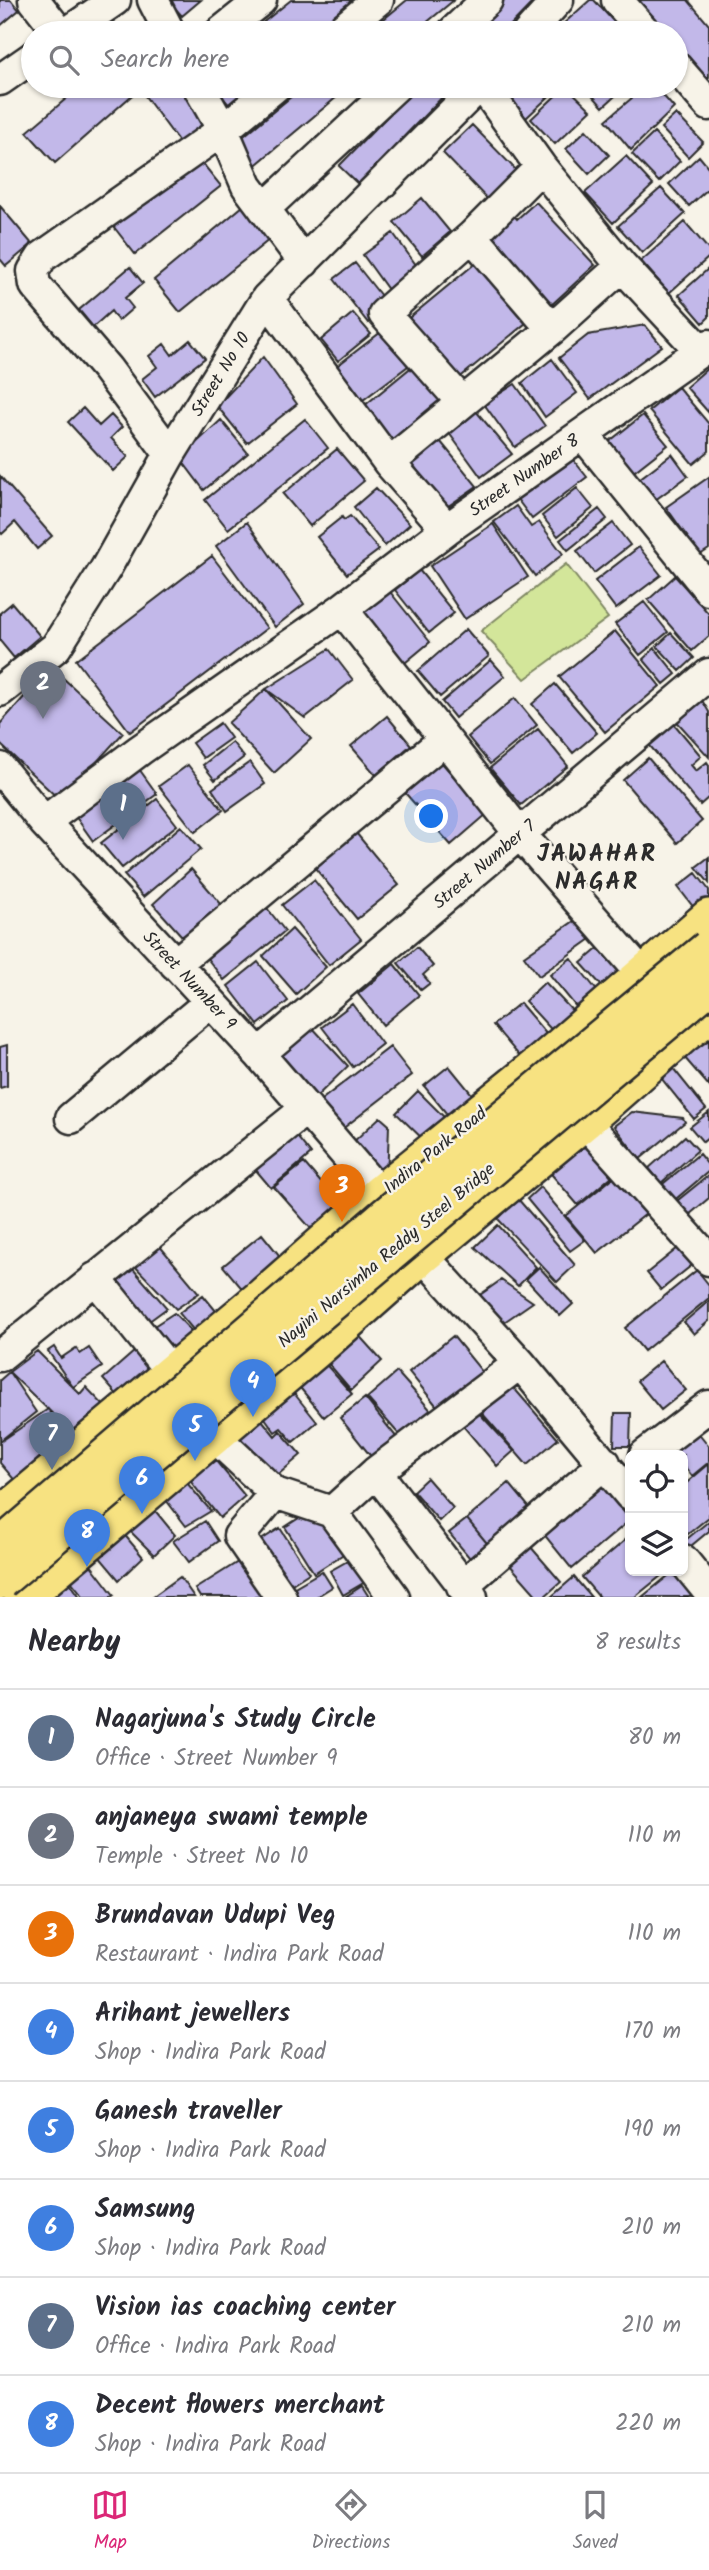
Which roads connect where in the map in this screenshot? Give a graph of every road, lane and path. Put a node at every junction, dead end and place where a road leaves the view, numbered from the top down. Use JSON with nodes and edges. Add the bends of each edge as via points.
{"nodes":[{"id":1,"x":34,"y":0,"type":"edge"},
{"id":2,"x":115,"y":0,"type":"edge"},
{"id":3,"x":153,"y":0,"type":"edge"},
{"id":4,"x":261,"y":0,"type":"edge"},
{"id":5,"x":378,"y":0,"type":"edge"},
{"id":6,"x":487,"y":0,"type":"edge"},
{"id":7,"x":558,"y":0,"type":"edge"},
{"id":8,"x":617,"y":0,"type":"edge"},
{"id":9,"x":51,"y":21,"type":"edge"},
{"id":10,"x":84,"y":21,"type":"edge"},
{"id":11,"x":164,"y":21,"type":"edge"},
{"id":12,"x":235,"y":21,"type":"edge"},
{"id":13,"x":353,"y":21,"type":"edge"},
{"id":14,"x":465,"y":21,"type":"edge"},
{"id":15,"x":539,"y":21,"type":"edge"},
{"id":16,"x":635,"y":21,"type":"edge"},
{"id":17,"x":21,"y":65,"type":"edge"},
{"id":18,"x":0,"y":80,"type":"edge"},
{"id":19,"x":688,"y":81,"type":"edge"},
{"id":20,"x":205,"y":98,"type":"edge"},
{"id":21,"x":262,"y":98,"type":"edge"},
{"id":22,"x":383,"y":98,"type":"edge"},
{"id":23,"x":469,"y":98,"type":"edge"},
{"id":24,"x":490,"y":98,"type":"edge"},
{"id":25,"x":709,"y":105,"type":"edge"},
{"id":26,"x":223,"y":130,"type":"junction"},
{"id":27,"x":541,"y":167,"type":"junction"},
{"id":28,"x":264,"y":209,"type":"junction"},
{"id":29,"x":472,"y":236,"type":"junction"},
{"id":30,"x":304,"y":262,"type":"junction"},
{"id":31,"x":622,"y":267,"type":"junction"},
{"id":32,"x":267,"y":298,"type":"junction"},
{"id":33,"x":552,"y":329,"type":"junction"},
{"id":34,"x":705,"y":348,"type":"edge"},
{"id":35,"x":462,"y":402,"type":"junction"},
{"id":36,"x":583,"y":434,"type":"junction"},
{"id":37,"x":170,"y":454,"type":"junction"},
{"id":38,"x":389,"y":463,"type":"junction"},
{"id":39,"x":447,"y":529,"type":"junction"},
{"id":40,"x":709,"y":590,"type":"edge"},
{"id":41,"x":342,"y":609,"type":"junction"},
{"id":42,"x":709,"y":674,"type":"edge"},
{"id":43,"x":0,"y":691,"type":"edge"},
{"id":44,"x":445,"y":739,"type":"junction"},
{"id":45,"x":0,"y":768,"type":"edge"},
{"id":46,"x":44,"y":822,"type":"junction"},
{"id":47,"x":520,"y":834,"type":"junction"},
{"id":48,"x":709,"y":918,"type":"edge"},
{"id":49,"x":709,"y":949,"type":"edge"},
{"id":50,"x":175,"y":964,"type":"junction"},
{"id":51,"x":644,"y":976,"type":"junction"},
{"id":52,"x":709,"y":985,"type":"edge"},
{"id":53,"x":210,"y":1002,"type":"junction"},
{"id":54,"x":709,"y":1015,"type":"edge"},
{"id":55,"x":259,"y":1054,"type":"junction"},
{"id":56,"x":307,"y":1108,"type":"junction"},
{"id":57,"x":71,"y":1118,"type":"dead end"},
{"id":58,"x":584,"y":1122,"type":"junction"},
{"id":59,"x":380,"y":1194,"type":"junction"},
{"id":60,"x":422,"y":1255,"type":"junction"},
{"id":61,"x":709,"y":1260,"type":"edge"},
{"id":62,"x":95,"y":1278,"type":"junction"},
{"id":63,"x":264,"y":1296,"type":"junction"},
{"id":64,"x":316,"y":1349,"type":"junction"},
{"id":65,"x":0,"y":1356,"type":"edge"},
{"id":66,"x":520,"y":1363,"type":"junction"},
{"id":67,"x":172,"y":1372,"type":"junction"},
{"id":68,"x":709,"y":1406,"type":"edge"},
{"id":69,"x":214,"y":1436,"type":"junction"},
{"id":70,"x":652,"y":1450,"type":"edge"},
{"id":71,"x":376,"y":1472,"type":"junction"},
{"id":72,"x":620,"y":1476,"type":"edge"},
{"id":73,"x":275,"y":1493,"type":"junction"},
{"id":74,"x":332,"y":1512,"type":"junction"},
{"id":75,"x":0,"y":1517,"type":"edge"},
{"id":76,"x":0,"y":1548,"type":"edge"},
{"id":77,"x":688,"y":1566,"type":"edge"},
{"id":78,"x":467,"y":1591,"type":"edge"},
{"id":79,"x":21,"y":1592,"type":"edge"},
{"id":80,"x":709,"y":1592,"type":"edge"},
{"id":81,"x":281,"y":1597,"type":"edge"},
{"id":82,"x":394,"y":1597,"type":"edge"}],
"edges":[{"from":1,"to":9,"type":"street"},
{"from":2,"to":10,"type":"street"},
{"from":3,"to":11,"type":"street"},
{"from":4,"to":12,"type":"street"},
{"from":5,"to":13,"type":"street"},
{"from":6,"to":14,"type":"street"},
{"from":7,"to":15,"type":"street"},
{"from":8,"to":16,"type":"street"},
{"from":17,"to":18,"type":"street"},
{"from":19,"to":25,"type":"street"},
{"from":20,"to":26,"type":"street"},
{"from":21,"to":26,"type":"street"},
{"from":22,"to":28,"type":"street"},
{"from":23,"to":30,"type":"street","name":"Street No 10"},
{"from":24,"to":27,"type":"street"},
{"from":26,"to":28,"type":"street","via":[[247,186]]},
{"from":26,"to":37,"type":"street","via":[[42,257],[33,271],[35,285],[107,369]]},
{"from":27,"to":29,"type":"street"},
{"from":27,"to":31,"type":"street"},
{"from":28,"to":30,"type":"street"},
{"from":29,"to":33,"type":"street"},
{"from":29,"to":35,"type":"street","via":[[384,314]]},
{"from":30,"to":32,"type":"street","name":"Street No 10"},
{"from":31,"to":33,"type":"street"},
{"from":31,"to":34,"type":"street"},
{"from":32,"to":37,"type":"street","name":"Street No 10"},
{"from":32,"to":38,"type":"street"},
{"from":33,"to":35,"type":"street"},
{"from":34,"to":36,"type":"street","name":"Street Number 8"},
{"from":35,"to":38,"type":"street"},
{"from":36,"to":39,"type":"street","name":"Street Number 8"},
{"from":36,"to":40,"type":"street"},
{"from":37,"to":43,"type":"street","name":"Street No 10","via":[[57,647]]},
{"from":38,"to":39,"type":"street"},
{"from":39,"to":41,"type":"street","name":"Street Number 8"},
{"from":41,"to":44,"type":"street"},
{"from":41,"to":46,"type":"street","name":"Street Number 8"},
{"from":42,"to":47,"type":"street","name":"Street Number 7"},
{"from":44,"to":47,"type":"street"},
{"from":44,"to":50,"type":"street"},
{"from":45,"to":46,"type":"street","name":"Street Number 9"},
{"from":46,"to":50,"type":"street","name":"Street Number 9"},
{"from":47,"to":51,"type":"street"},
{"from":47,"to":55,"type":"street","name":"Street Number 7"},
{"from":48,"to":51,"type":"main road","name":"Indira Park Road"},
{"from":49,"to":76,"type":"main road","name":"Nayini Narsimha Reddy Steel Bridge","bridge":true,"via":[[384,1218]]},
{"from":50,"to":53,"type":"street","name":"Street Number 9"},
{"from":51,"to":59,"type":"main road","name":"Indira Park Road"},
{"from":52,"to":79,"type":"main road","name":"Nayini Narsimha Reddy Steel Bridge","bridge":true},
{"from":53,"to":55,"type":"street","name":"Street Number 9"},
{"from":53,"to":57,"type":"street"},
{"from":54,"to":58,"type":"main road"},
{"from":55,"to":56,"type":"street","name":"Street Number 9"},
{"from":56,"to":59,"type":"street","name":"Street Number 9"},
{"from":56,"to":62,"type":"street"},
{"from":58,"to":60,"type":"main road"},
{"from":58,"to":61,"type":"street"},
{"from":59,"to":63,"type":"main road","name":"Indira Park Road"},
{"from":60,"to":64,"type":"main road"},
{"from":60,"to":66,"type":"street"},
{"from":62,"to":65,"type":"street"},
{"from":62,"to":67,"type":"street"},
{"from":63,"to":64,"type":"main road"},
{"from":63,"to":67,"type":"main road","name":"Indira Park Road"},
{"from":64,"to":69,"type":"main road"},
{"from":66,"to":71,"type":"street"},
{"from":66,"to":72,"type":"street"},
{"from":67,"to":75,"type":"main road","name":"Indira Park Road"},
{"from":68,"to":70,"type":"street"},
{"from":69,"to":73,"type":"street"},
{"from":69,"to":79,"type":"main road"},
{"from":71,"to":74,"type":"street"},
{"from":71,"to":78,"type":"street"},
{"from":72,"to":78,"type":"street"},
{"from":73,"to":74,"type":"street"},
{"from":73,"to":81,"type":"street","via":[[239,1536]]},
{"from":74,"to":82,"type":"street"},
{"from":77,"to":80,"type":"street"}]}
